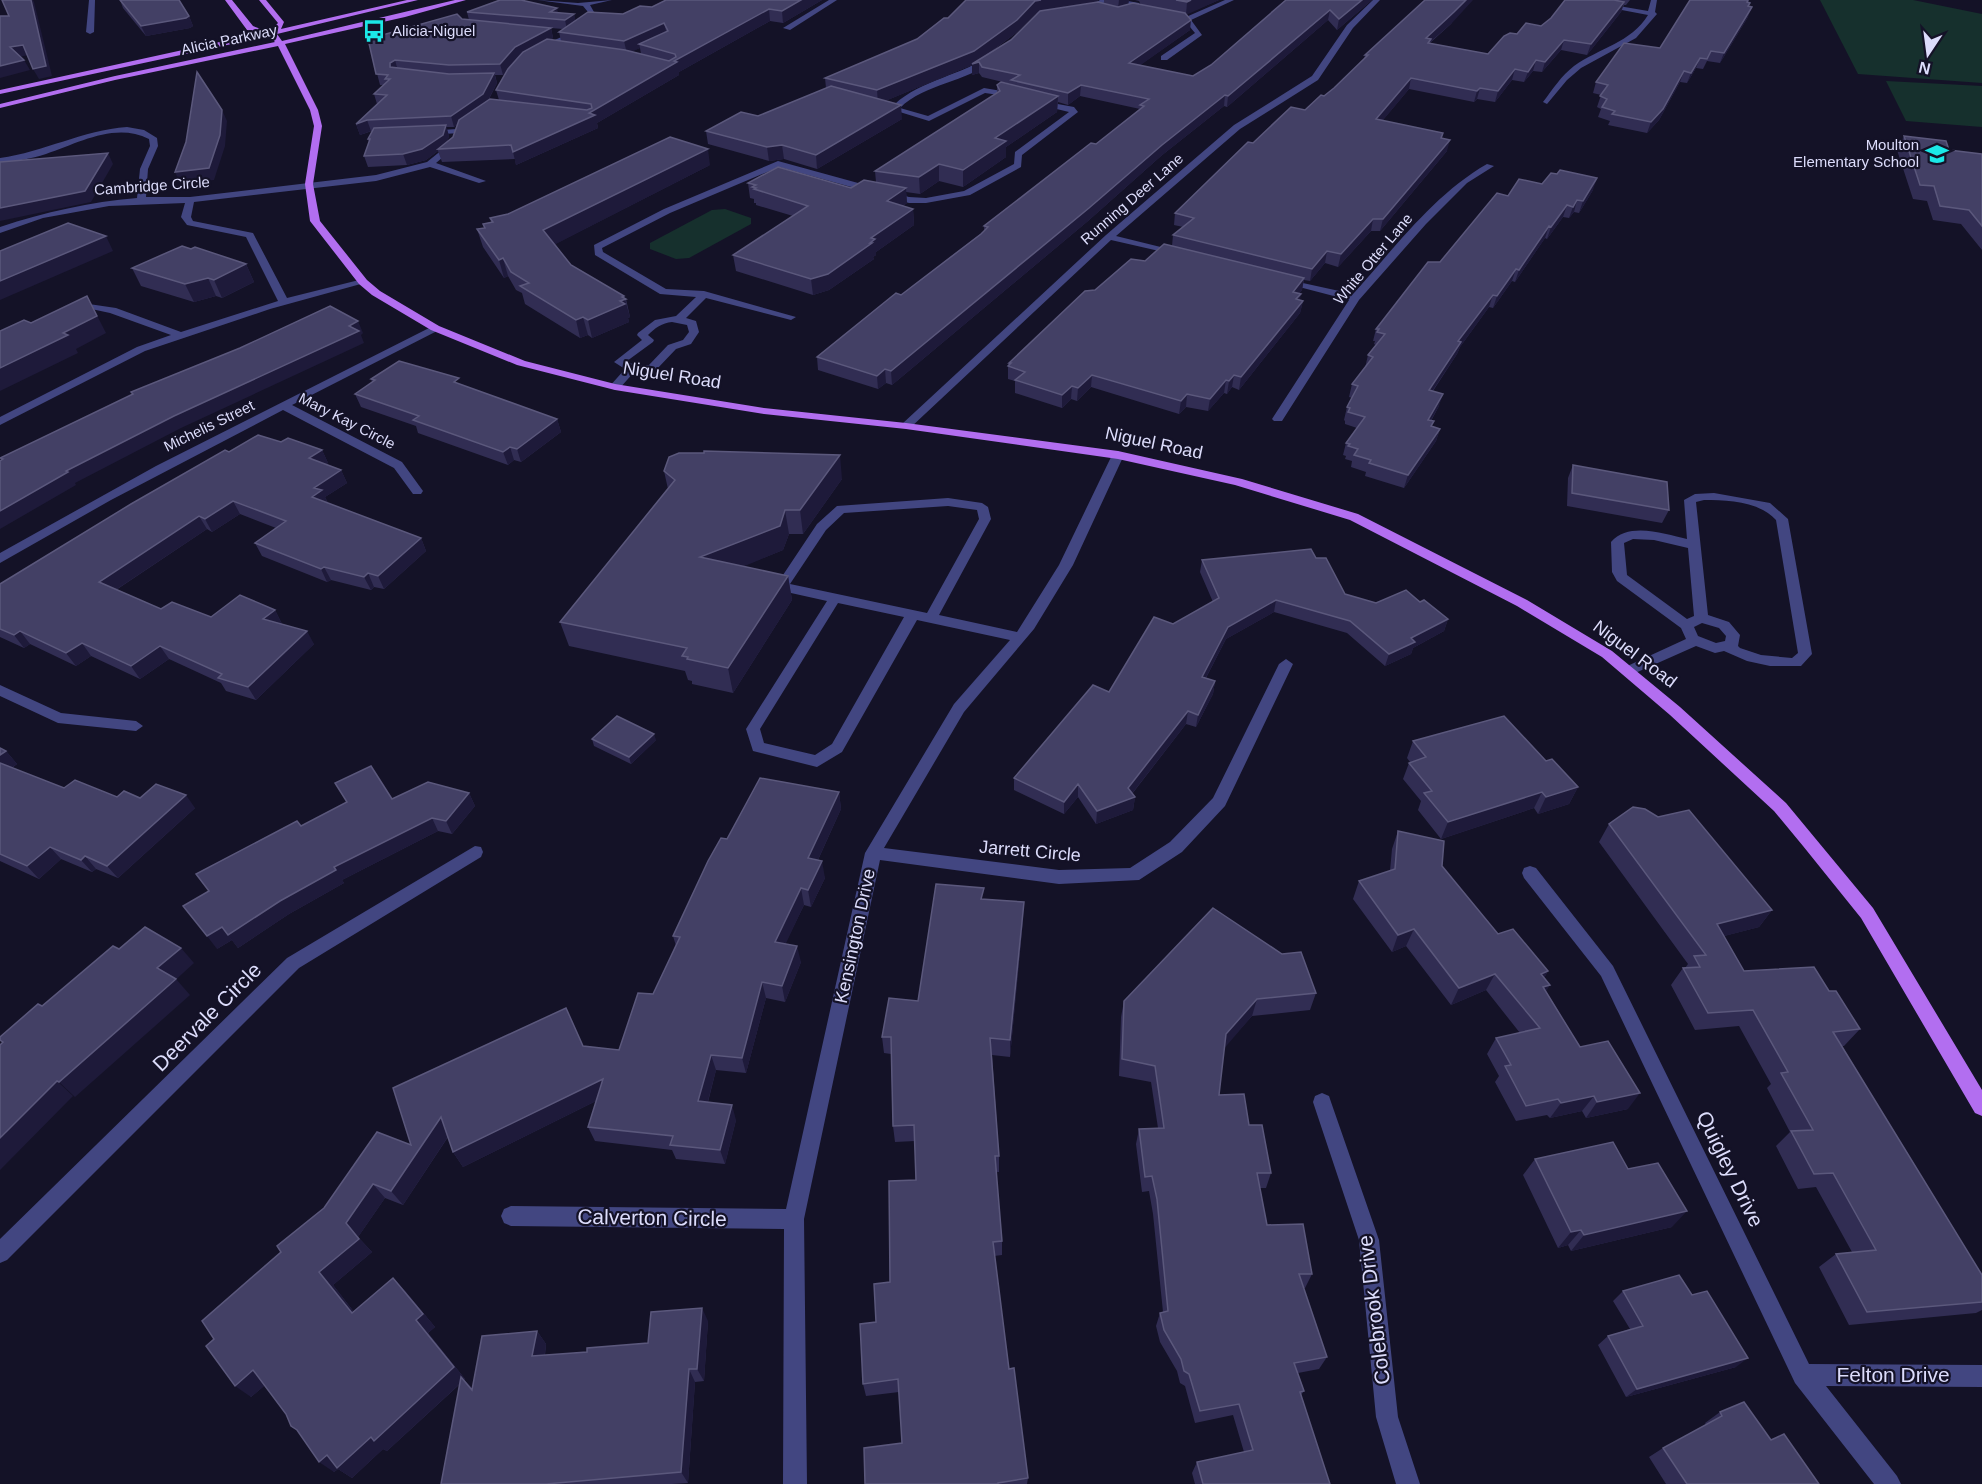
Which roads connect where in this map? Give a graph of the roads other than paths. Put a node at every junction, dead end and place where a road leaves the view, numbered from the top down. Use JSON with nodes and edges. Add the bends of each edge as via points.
{"nodes":[{"id":1,"x":93,"y":0,"type":"edge"},
{"id":2,"x":228,"y":0,"type":"edge"},
{"id":3,"x":264,"y":0,"type":"edge"},
{"id":4,"x":415,"y":0,"type":"edge"},
{"id":5,"x":462,"y":0,"type":"edge"},
{"id":6,"x":540,"y":0,"type":"edge"},
{"id":7,"x":609,"y":0,"type":"edge"},
{"id":8,"x":834,"y":0,"type":"edge"},
{"id":9,"x":1107,"y":0,"type":"edge"},
{"id":10,"x":1125,"y":0,"type":"edge"},
{"id":11,"x":1231,"y":0,"type":"edge"},
{"id":12,"x":1377,"y":0,"type":"edge"},
{"id":13,"x":1572,"y":0,"type":"edge"},
{"id":14,"x":1654,"y":0,"type":"edge"},
{"id":15,"x":589,"y":8,"type":"junction"},
{"id":16,"x":1098,"y":8,"type":"junction"},
{"id":17,"x":1086,"y":10,"type":"edge"},
{"id":18,"x":1135,"y":10,"type":"junction"},
{"id":19,"x":1145,"y":12,"type":"edge"},
{"id":20,"x":1156,"y":14,"type":"edge"},
{"id":21,"x":1654,"y":14,"type":"junction"},
{"id":22,"x":1187,"y":20,"type":"junction"},
{"id":23,"x":787,"y":28,"type":"edge"},
{"id":24,"x":90,"y":32,"type":"dead end"},
{"id":25,"x":559,"y":33,"type":"edge"},
{"id":26,"x":571,"y":34,"type":"junction"},
{"id":27,"x":277,"y":39,"type":"junction"},
{"id":28,"x":546,"y":45,"type":"junction"},
{"id":29,"x":570,"y":49,"type":"edge"},
{"id":30,"x":530,"y":56,"type":"edge"},
{"id":31,"x":994,"y":56,"type":"edge"},
{"id":32,"x":1164,"y":58,"type":"dead end"},
{"id":33,"x":0,"y":92,"type":"edge"},
{"id":34,"x":1547,"y":102,"type":"dead end"},
{"id":35,"x":0,"y":106,"type":"edge"},
{"id":36,"x":466,"y":124,"type":"edge"},
{"id":37,"x":457,"y":131,"type":"junction"},
{"id":38,"x":414,"y":133,"type":"edge"},
{"id":39,"x":0,"y":161,"type":"edge"},
{"id":40,"x":430,"y":164,"type":"junction"},
{"id":41,"x":1490,"y":166,"type":"dead end"},
{"id":42,"x":482,"y":180,"type":"dead end"},
{"id":43,"x":309,"y":184,"type":"junction"},
{"id":44,"x":141,"y":200,"type":"junction"},
{"id":45,"x":190,"y":200,"type":"junction"},
{"id":46,"x":0,"y":230,"type":"edge"},
{"id":47,"x":1109,"y":237,"type":"junction"},
{"id":48,"x":1188,"y":257,"type":"edge"},
{"id":49,"x":1277,"y":279,"type":"edge"},
{"id":50,"x":363,"y":282,"type":"junction"},
{"id":51,"x":704,"y":294,"type":"junction"},
{"id":52,"x":1355,"y":298,"type":"junction"},
{"id":53,"x":284,"y":302,"type":"junction"},
{"id":54,"x":86,"y":304,"type":"edge"},
{"id":55,"x":790,"y":317,"type":"dead end"},
{"id":56,"x":680,"y":318,"type":"junction"},
{"id":57,"x":435,"y":328,"type":"junction"},
{"id":58,"x":182,"y":336,"type":"junction"},
{"id":59,"x":632,"y":368,"type":"junction"},
{"id":60,"x":615,"y":387,"type":"junction"},
{"id":61,"x":285,"y":406,"type":"junction"},
{"id":62,"x":1278,"y":419,"type":"dead end"},
{"id":63,"x":0,"y":422,"type":"edge"},
{"id":64,"x":906,"y":426,"type":"junction"},
{"id":65,"x":1118,"y":455,"type":"junction"},
{"id":66,"x":417,"y":491,"type":"dead end"},
{"id":67,"x":1694,"y":545,"type":"junction"},
{"id":68,"x":0,"y":559,"type":"edge"},
{"id":69,"x":835,"y":598,"type":"junction"},
{"id":70,"x":913,"y":614,"type":"junction"},
{"id":71,"x":931,"y":618,"type":"junction"},
{"id":72,"x":1701,"y":618,"type":"junction"},
{"id":73,"x":1686,"y":625,"type":"junction"},
{"id":74,"x":1020,"y":637,"type":"junction"},
{"id":75,"x":1694,"y":641,"type":"junction"},
{"id":76,"x":1728,"y":647,"type":"junction"},
{"id":77,"x":1286,"y":664,"type":"dead end"},
{"id":78,"x":1628,"y":671,"type":"junction"},
{"id":79,"x":0,"y":690,"type":"edge"},
{"id":80,"x":136,"y":726,"type":"dead end"},
{"id":81,"x":476,"y":852,"type":"dead end"},
{"id":82,"x":873,"y":853,"type":"junction"},
{"id":83,"x":1530,"y":873,"type":"dead end"},
{"id":84,"x":1322,"y":1102,"type":"dead end"},
{"id":85,"x":1982,"y":1107,"type":"edge"},
{"id":86,"x":511,"y":1216,"type":"dead end"},
{"id":87,"x":794,"y":1219,"type":"junction"},
{"id":88,"x":0,"y":1253,"type":"edge"},
{"id":89,"x":1803,"y":1375,"type":"junction"},
{"id":90,"x":1982,"y":1376,"type":"edge"},
{"id":91,"x":795,"y":1484,"type":"edge"},
{"id":92,"x":1408,"y":1484,"type":"edge"},
{"id":93,"x":1889,"y":1484,"type":"edge"}],
"edges":[{"from":1,"to":24,"type":"street"},
{"from":2,"to":27,"type":"main road","via":[[250,28]]},
{"from":3,"to":27,"type":"main road","name":"Niguel Road","via":[[282,23]]},
{"from":4,"to":27,"type":"main road","name":"Alicia Parkway"},
{"from":5,"to":27,"type":"main road","name":"Alicia Parkway"},
{"from":6,"to":15,"type":"street"},
{"from":7,"to":15,"type":"street"},
{"from":8,"to":23,"type":"street"},
{"from":9,"to":16,"type":"street","via":[[1098,3]]},
{"from":10,"to":18,"type":"street","via":[[1137,4]]},
{"from":11,"to":22,"type":"street"},
{"from":12,"to":47,"type":"street","name":"Running Deer Lane","via":[[1350,27],[1315,78],[1237,127]]},
{"from":13,"to":21,"type":"street"},
{"from":14,"to":21,"type":"street"},
{"from":15,"to":26,"type":"street","via":[[590,19]]},
{"from":16,"to":17,"type":"street"},
{"from":16,"to":18,"type":"street","via":[[1112,13]]},
{"from":18,"to":19,"type":"street"},
{"from":20,"to":22,"type":"street"},
{"from":21,"to":34,"type":"street","via":[[1648,25],[1631,39],[1567,75]]},
{"from":22,"to":32,"type":"street","via":[[1199,33]]},
{"from":25,"to":26,"type":"street"},
{"from":26,"to":28,"type":"street"},
{"from":27,"to":33,"type":"main road","name":"Alicia Parkway","via":[[89,69]]},
{"from":27,"to":35,"type":"main road","name":"Alicia Parkway"},
{"from":27,"to":43,"type":"main road","name":"Niguel Road","via":[[314,110],[318,126]]},
{"from":28,"to":29,"type":"street"},
{"from":28,"to":30,"type":"street"},
{"from":31,"to":51,"type":"street","via":[[978,68],[894,107],[933,118],[988,90],[1074,111],[1018,154],[1018,165],[979,190],[947,200],[909,200],[778,164],[667,211],[597,247],[598,253],[664,292]]},
{"from":36,"to":37,"type":"street"},
{"from":37,"to":38,"type":"street"},
{"from":37,"to":40,"type":"street","via":[[452,148]]},
{"from":39,"to":44,"type":"street","via":[[39,154],[86,136],[146,133],[153,138],[154,146],[144,169]]},
{"from":40,"to":42,"type":"street"},
{"from":40,"to":43,"type":"street","name":"Cambridge Circle","via":[[376,178]]},
{"from":41,"to":52,"type":"street","name":"White Otter Lane","via":[[1464,181],[1422,222]]},
{"from":43,"to":45,"type":"street","name":"Cambridge Circle"},
{"from":43,"to":50,"type":"main road","name":"Niguel Road","via":[[315,221]]},
{"from":44,"to":45,"type":"street","name":"Cambridge Circle"},
{"from":44,"to":46,"type":"street","name":"Cambridge Circle","via":[[72,209]]},
{"from":45,"to":53,"type":"street","via":[[186,217],[190,223],[250,235]]},
{"from":47,"to":48,"type":"street"},
{"from":47,"to":64,"type":"street","name":"Running Deer Lane"},
{"from":49,"to":52,"type":"street"},
{"from":50,"to":53,"type":"street"},
{"from":50,"to":57,"type":"main road","name":"Niguel Road"},
{"from":51,"to":55,"type":"street"},
{"from":51,"to":56,"type":"street"},
{"from":52,"to":62,"type":"street","name":"White Otter Lane"},
{"from":53,"to":58,"type":"street"},
{"from":54,"to":58,"type":"street"},
{"from":56,"to":59,"type":"street","via":[[692,323],[694,332],[687,342],[672,347],[652,368]]},
{"from":56,"to":59,"type":"street","via":[[663,319],[649,326],[642,335],[649,340],[619,362]]},
{"from":57,"to":60,"type":"main road","name":"Niguel Road","via":[[521,363]]},
{"from":57,"to":61,"type":"street","name":"Michelis Street"},
{"from":58,"to":63,"type":"street","via":[[141,349]]},
{"from":59,"to":60,"type":"street"},
{"from":60,"to":64,"type":"main road","name":"Niguel Road","via":[[764,411]]},
{"from":61,"to":66,"type":"street","name":"Mary Kay Circle","via":[[398,465]]},
{"from":61,"to":68,"type":"street","name":"Michelis Street","via":[[178,457]]},
{"from":64,"to":65,"type":"main road","name":"Niguel Road"},
{"from":65,"to":74,"type":"street","name":"Kensington Drive","via":[[1066,565]]},
{"from":65,"to":78,"type":"main road","name":"Niguel Road","via":[[1238,482],[1353,518],[1522,603]]},
{"from":67,"to":72,"type":"street"},
{"from":67,"to":73,"type":"street","via":[[1633,534],[1617,542],[1618,572],[1622,578]]},
{"from":67,"to":76,"type":"street","via":[[1690,500],[1693,497],[1707,495],[1764,505],[1782,519],[1805,654],[1796,663],[1786,663],[1741,654]]},
{"from":69,"to":70,"type":"street"},
{"from":69,"to":70,"type":"street","via":[[753,729],[758,747],[817,761],[837,748]]},
{"from":69,"to":71,"type":"street","via":[[782,587],[821,526],[841,509],[948,502],[982,507],[985,519]]},
{"from":70,"to":71,"type":"street"},
{"from":71,"to":74,"type":"street"},
{"from":72,"to":73,"type":"street"},
{"from":72,"to":76,"type":"street","via":[[1729,630],[1734,639]]},
{"from":73,"to":75,"type":"street"},
{"from":74,"to":82,"type":"street","name":"Kensington Drive","via":[[959,708]]},
{"from":75,"to":76,"type":"street","via":[[1715,648]]},
{"from":75,"to":78,"type":"street"},
{"from":77,"to":82,"type":"street","name":"Jarrett Circle","via":[[1219,802],[1176,847],[1133,875],[1059,877]]},
{"from":78,"to":85,"type":"main road","name":"Niguel Road","via":[[1780,807],[1868,913]]},
{"from":79,"to":80,"type":"street","via":[[58,718]]},
{"from":81,"to":88,"type":"street","name":"Deervale Circle","via":[[293,963]]},
{"from":82,"to":87,"type":"street","name":"Kensington Drive"},
{"from":83,"to":89,"type":"street","name":"Quigley Drive","via":[[1607,971]]},
{"from":84,"to":92,"type":"street","name":"Colebrook Drive","via":[[1369,1239],[1387,1417]]},
{"from":86,"to":87,"type":"street","name":"Calverton Circle"},
{"from":87,"to":91,"type":"street","name":"Kensington Drive"},
{"from":89,"to":90,"type":"street","name":"Felton Drive"},
{"from":89,"to":93,"type":"street","name":"Quigley Drive"}]}
